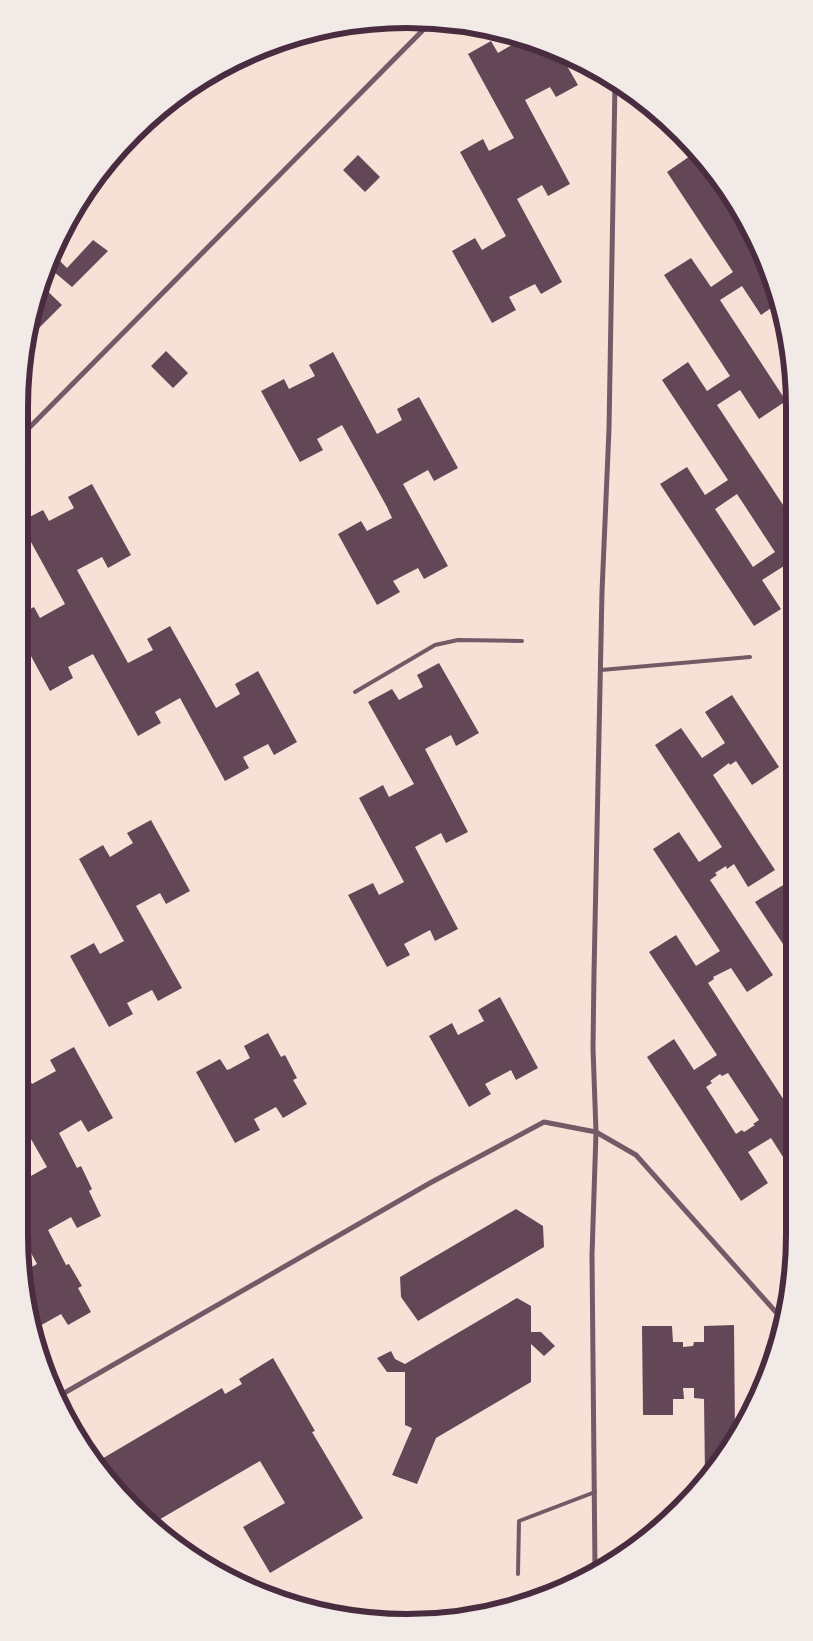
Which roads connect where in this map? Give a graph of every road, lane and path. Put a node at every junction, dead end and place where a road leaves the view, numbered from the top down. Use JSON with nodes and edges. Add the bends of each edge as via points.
{"nodes":[{"id":1,"x":425,"y":28,"type":"edge"},
{"id":2,"x":615,"y":90,"type":"edge"},
{"id":3,"x":28,"y":429,"type":"edge"},
{"id":4,"x":522,"y":641,"type":"dead end"},
{"id":5,"x":750,"y":657,"type":"dead end"},
{"id":6,"x":600,"y":670,"type":"junction"},
{"id":7,"x":355,"y":692,"type":"dead end"},
{"id":8,"x":596,"y":1132,"type":"junction"},
{"id":9,"x":777,"y":1312,"type":"edge"},
{"id":10,"x":63,"y":1394,"type":"edge"},
{"id":11,"x":595,"y":1492,"type":"junction"},
{"id":12,"x":595,"y":1564,"type":"edge"},
{"id":13,"x":518,"y":1574,"type":"dead end"}],
"edges":[{"from":1,"to":3,"type":"street"},
{"from":2,"to":6,"type":"street","via":[[609,429]]},
{"from":4,"to":7,"type":"lane","via":[[458,640],[435,646]]},
{"from":5,"to":6,"type":"lane"},
{"from":6,"to":8,"type":"street","via":[[594,992]]},
{"from":8,"to":9,"type":"street","via":[[636,1155]]},
{"from":8,"to":10,"type":"street","via":[[544,1122],[430,1183]]},
{"from":8,"to":11,"type":"street","via":[[592,1255]]},
{"from":11,"to":12,"type":"street"},
{"from":11,"to":13,"type":"lane","via":[[519,1522]]}]}
